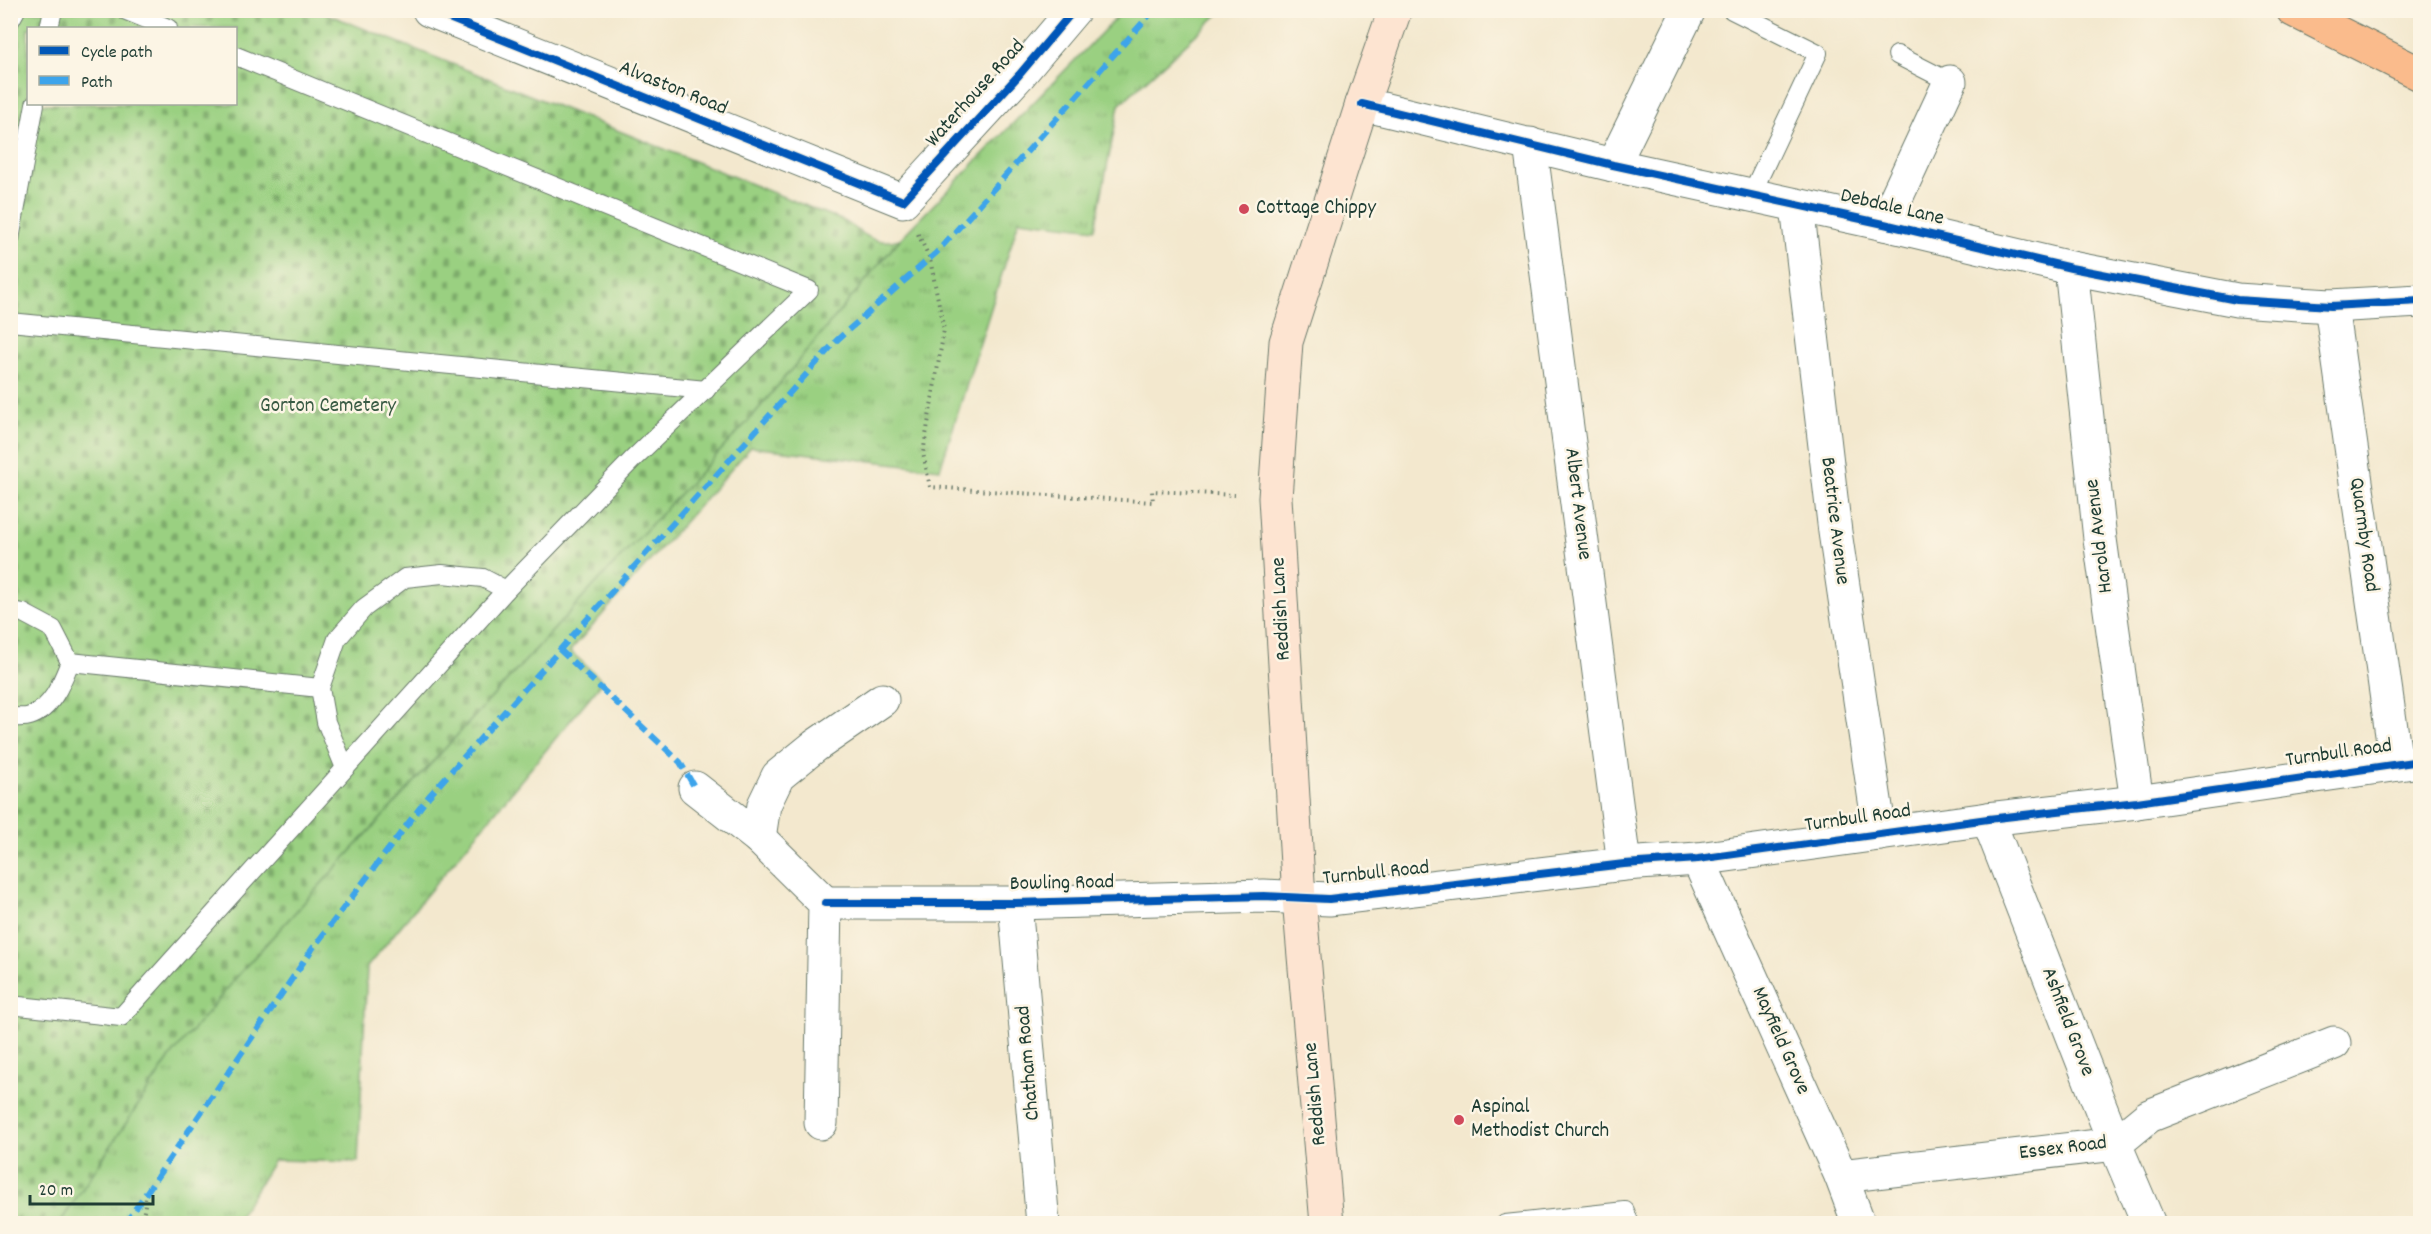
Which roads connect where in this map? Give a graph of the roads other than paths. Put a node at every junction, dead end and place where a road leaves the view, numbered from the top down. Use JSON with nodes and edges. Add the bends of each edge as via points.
{"nodes":[{"id":1,"x":16,"y":10,"type":"edge"},
{"id":2,"x":53,"y":10,"type":"edge"},
{"id":3,"x":124,"y":10,"type":"edge"},
{"id":4,"x":429,"y":10,"type":"edge"},
{"id":5,"x":1074,"y":10,"type":"edge"},
{"id":6,"x":1395,"y":10,"type":"edge"},
{"id":7,"x":1689,"y":10,"type":"edge"},
{"id":8,"x":1732,"y":10,"type":"edge"},
{"id":9,"x":2293,"y":10,"type":"edge"},
{"id":10,"x":10,"y":21,"type":"edge"},
{"id":11,"x":49,"y":27,"type":"edge"},
{"id":12,"x":166,"y":27,"type":"edge"},
{"id":13,"x":1897,"y":55,"type":"dead end"},
{"id":14,"x":237,"y":56,"type":"edge"},
{"id":15,"x":2421,"y":74,"type":"edge"},
{"id":16,"x":1950,"y":82,"type":"joint"},
{"id":17,"x":1362,"y":104,"type":"junction"},
{"id":18,"x":35,"y":105,"type":"edge"},
{"id":19,"x":1530,"y":144,"type":"junction"},
{"id":20,"x":1613,"y":165,"type":"junction"},
{"id":21,"x":1751,"y":195,"type":"junction"},
{"id":22,"x":903,"y":201,"type":"joint"},
{"id":23,"x":1797,"y":206,"type":"junction"},
{"id":24,"x":1884,"y":224,"type":"junction"},
{"id":25,"x":10,"y":238,"type":"edge"},
{"id":26,"x":2071,"y":268,"type":"junction"},
{"id":27,"x":2421,"y":301,"type":"edge"},
{"id":28,"x":2331,"y":306,"type":"junction"},
{"id":29,"x":10,"y":322,"type":"edge"},
{"id":30,"x":706,"y":390,"type":"junction"},
{"id":31,"x":506,"y":590,"type":"junction"},
{"id":32,"x":10,"y":611,"type":"edge"},
{"id":33,"x":70,"y":662,"type":"junction"},
{"id":34,"x":321,"y":688,"type":"junction"},
{"id":35,"x":882,"y":700,"type":"dead end"},
{"id":36,"x":10,"y":717,"type":"edge"},
{"id":37,"x":2408,"y":762,"type":"edge"},
{"id":38,"x":345,"y":768,"type":"junction"},
{"id":39,"x":695,"y":788,"type":"dead end"},
{"id":40,"x":2137,"y":802,"type":"junction"},
{"id":41,"x":1988,"y":819,"type":"junction"},
{"id":42,"x":1880,"y":834,"type":"junction"},
{"id":43,"x":759,"y":838,"type":"junction"},
{"id":44,"x":1698,"y":859,"type":"junction"},
{"id":45,"x":1624,"y":864,"type":"junction"},
{"id":46,"x":1299,"y":898,"type":"junction"},
{"id":47,"x":825,"y":903,"type":"junction"},
{"id":48,"x":1015,"y":903,"type":"junction"},
{"id":49,"x":10,"y":1005,"type":"edge"},
{"id":50,"x":2334,"y":1043,"type":"dead end"},
{"id":51,"x":821,"y":1124,"type":"dead end"},
{"id":52,"x":2115,"y":1144,"type":"junction"},
{"id":53,"x":1841,"y":1176,"type":"junction"},
{"id":54,"x":1043,"y":1224,"type":"edge"},
{"id":55,"x":1327,"y":1224,"type":"edge"},
{"id":56,"x":1505,"y":1224,"type":"edge"},
{"id":57,"x":1630,"y":1224,"type":"edge"},
{"id":58,"x":1859,"y":1224,"type":"edge"},
{"id":59,"x":2149,"y":1224,"type":"edge"}],
"edges":[{"from":1,"to":10,"type":"lane"},
{"from":2,"to":11,"type":"lane"},
{"from":3,"to":12,"type":"lane"},
{"from":4,"to":22,"type":"street","name":"Alvaston Road"},
{"from":5,"to":22,"type":"street","name":"Waterhouse Road"},
{"from":6,"to":17,"type":"main road","name":"Reddish Lane"},
{"from":7,"to":20,"type":"street"},
{"from":8,"to":21,"type":"lane","via":[[1818,53]]},
{"from":9,"to":15,"type":"highway"},
{"from":13,"to":16,"type":"lane"},
{"from":14,"to":30,"type":"lane","via":[[809,290]]},
{"from":16,"to":24,"type":"street"},
{"from":17,"to":19,"type":"street","name":"Debdale Lane"},
{"from":17,"to":46,"type":"main road","name":"Reddish Lane","via":[[1286,342],[1275,498]]},
{"from":18,"to":25,"type":"lane"},
{"from":19,"to":20,"type":"street","name":"Debdale Lane"},
{"from":19,"to":45,"type":"street","name":"Albert Avenue"},
{"from":20,"to":21,"type":"street","name":"Debdale Lane"},
{"from":21,"to":23,"type":"street","name":"Debdale Lane"},
{"from":23,"to":24,"type":"street","name":"Debdale Lane"},
{"from":23,"to":42,"type":"street","name":"Beatrice Avenue","via":[[1835,532]]},
{"from":24,"to":26,"type":"street","name":"Debdale Lane"},
{"from":26,"to":28,"type":"street","name":"Debdale Lane","via":[[2237,300]]},
{"from":26,"to":40,"type":"street","name":"Harold Avenue","via":[[2100,539]]},
{"from":27,"to":28,"type":"street","name":"Debdale Lane"},
{"from":28,"to":37,"type":"street","name":"Quarmby Road"},
{"from":29,"to":30,"type":"lane"},
{"from":30,"to":31,"type":"lane"},
{"from":31,"to":34,"type":"lane","via":[[483,578],[442,573],[405,578],[364,608],[337,639]]},
{"from":31,"to":38,"type":"lane"},
{"from":32,"to":33,"type":"lane","via":[[23,613],[53,629]]},
{"from":33,"to":34,"type":"lane"},
{"from":33,"to":36,"type":"lane","via":[[47,705],[30,717]]},
{"from":34,"to":38,"type":"lane","via":[[326,722]]},
{"from":35,"to":43,"type":"street","via":[[778,776],[764,805]]},
{"from":37,"to":40,"type":"street","name":"Turnbull Road"},
{"from":38,"to":49,"type":"lane","via":[[122,1017]]},
{"from":39,"to":43,"type":"street"},
{"from":40,"to":41,"type":"street","name":"Turnbull Road"},
{"from":41,"to":42,"type":"street","name":"Turnbull Road"},
{"from":41,"to":52,"type":"street","name":"Ashfield Grove"},
{"from":42,"to":44,"type":"street","name":"Turnbull Road"},
{"from":43,"to":47,"type":"street"},
{"from":44,"to":45,"type":"street","name":"Turnbull Road"},
{"from":44,"to":53,"type":"street","name":"Mayfield Grove"},
{"from":45,"to":46,"type":"street","name":"Turnbull Road","via":[[1329,899]]},
{"from":46,"to":48,"type":"street","name":"Bowling Road"},
{"from":46,"to":55,"type":"main road","name":"Reddish Lane"},
{"from":47,"to":48,"type":"street","name":"Bowling Road"},
{"from":47,"to":51,"type":"street"},
{"from":48,"to":54,"type":"street","name":"Chatham Road"},
{"from":50,"to":52,"type":"street","name":"Essex Road","via":[[2150,1116]]},
{"from":52,"to":53,"type":"street","name":"Essex Road"},
{"from":52,"to":59,"type":"street","name":"Ashfield Grove"},
{"from":53,"to":58,"type":"street","name":"Mayfield Grove"},
{"from":56,"to":57,"type":"lane","via":[[1625,1211]]}]}
